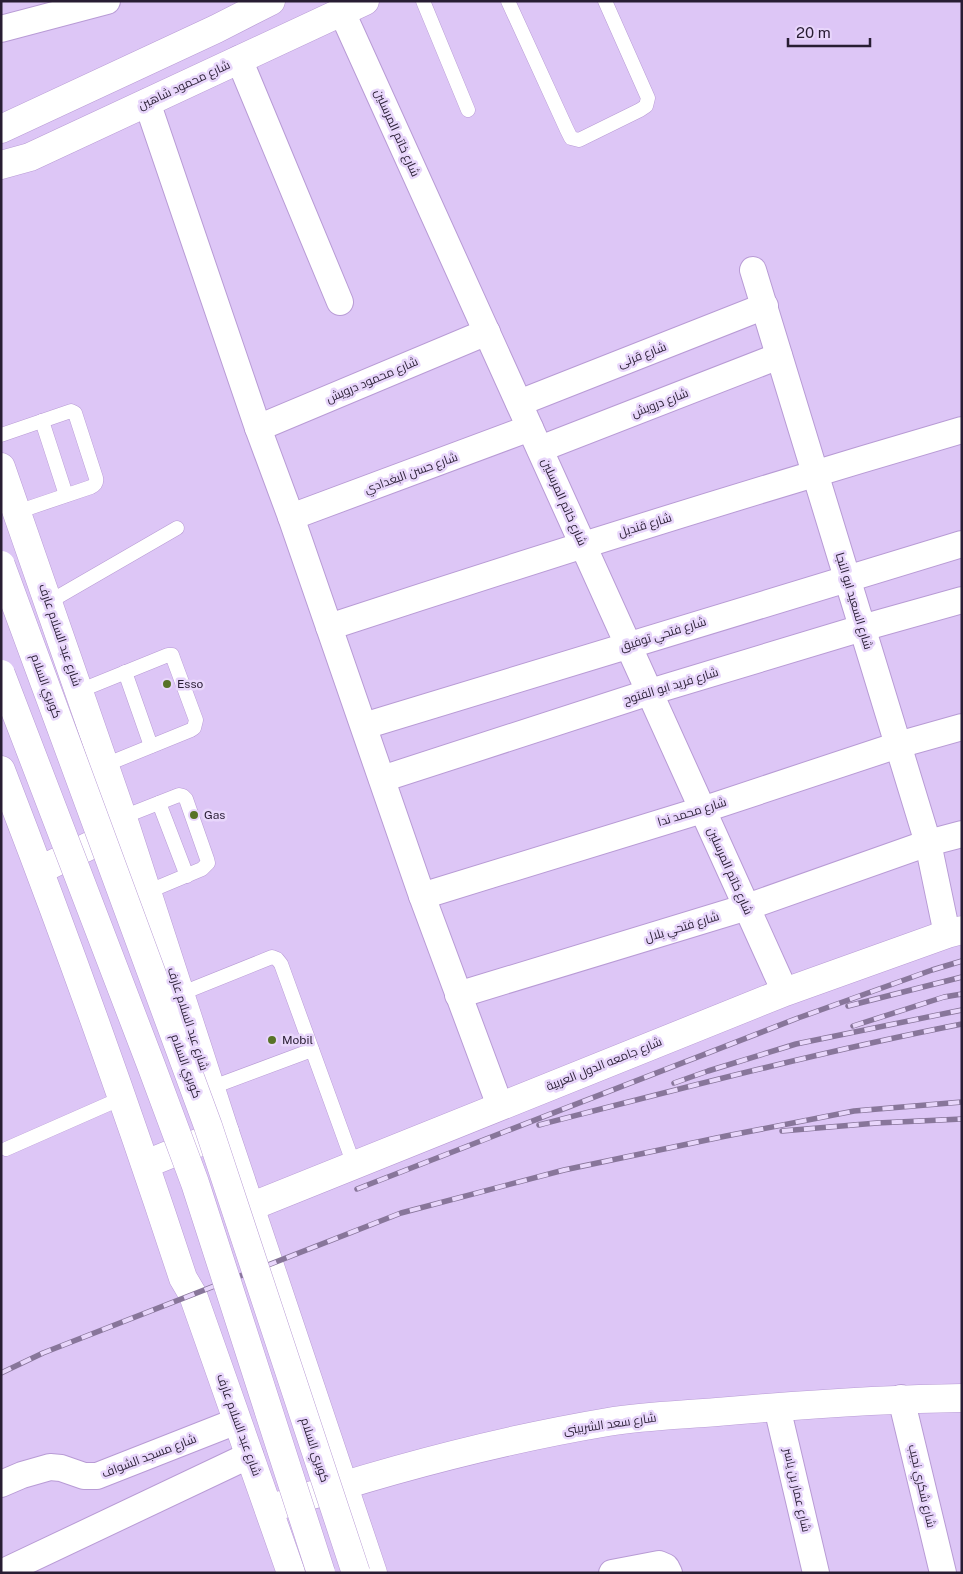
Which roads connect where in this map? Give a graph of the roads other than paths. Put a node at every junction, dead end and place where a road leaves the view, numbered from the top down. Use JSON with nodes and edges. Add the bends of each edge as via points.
{"nodes":[{"id":1,"x":107,"y":1,"type":"edge"},
{"id":2,"x":271,"y":1,"type":"edge"},
{"id":3,"x":423,"y":1,"type":"edge"},
{"id":4,"x":508,"y":1,"type":"edge"},
{"id":5,"x":605,"y":1,"type":"edge"},
{"id":6,"x":354,"y":6,"type":"edge"},
{"id":7,"x":1,"y":30,"type":"edge"},
{"id":8,"x":239,"y":59,"type":"junction"},
{"id":9,"x":147,"y":102,"type":"junction"},
{"id":10,"x":468,"y":110,"type":"dead end"},
{"id":11,"x":1,"y":129,"type":"edge"},
{"id":12,"x":3,"y":165,"type":"edge"},
{"id":13,"x":753,"y":270,"type":"dead end"},
{"id":14,"x":340,"y":302,"type":"dead end"},
{"id":15,"x":764,"y":306,"type":"junction"},
{"id":16,"x":487,"y":332,"type":"junction"},
{"id":17,"x":779,"y":356,"type":"junction"},
{"id":18,"x":519,"y":403,"type":"junction"},
{"id":19,"x":42,"y":421,"type":"junction"},
{"id":20,"x":258,"y":428,"type":"junction"},
{"id":21,"x":962,"y":430,"type":"edge"},
{"id":22,"x":1,"y":435,"type":"edge"},
{"id":23,"x":535,"y":439,"type":"junction"},
{"id":24,"x":1,"y":467,"type":"edge"},
{"id":25,"x":815,"y":473,"type":"junction"},
{"id":26,"x":66,"y":496,"type":"junction"},
{"id":27,"x":17,"y":512,"type":"junction"},
{"id":28,"x":291,"y":517,"type":"junction"},
{"id":29,"x":177,"y":528,"type":"dead end"},
{"id":30,"x":583,"y":544,"type":"junction"},
{"id":31,"x":962,"y":544,"type":"edge"},
{"id":32,"x":1,"y":565,"type":"edge"},
{"id":33,"x":847,"y":578,"type":"junction"},
{"id":34,"x":962,"y":600,"type":"edge"},
{"id":35,"x":49,"y":602,"type":"junction"},
{"id":36,"x":329,"y":627,"type":"junction"},
{"id":37,"x":862,"y":628,"type":"junction"},
{"id":38,"x":628,"y":645,"type":"junction"},
{"id":39,"x":125,"y":672,"type":"junction"},
{"id":40,"x":1,"y":674,"type":"edge"},
{"id":41,"x":79,"y":691,"type":"junction"},
{"id":42,"x":650,"y":692,"type":"junction"},
{"id":43,"x":364,"y":726,"type":"junction"},
{"id":44,"x":962,"y":727,"type":"edge"},
{"id":45,"x":898,"y":745,"type":"junction"},
{"id":46,"x":151,"y":746,"type":"junction"},
{"id":47,"x":105,"y":765,"type":"junction"},
{"id":48,"x":1,"y":770,"type":"edge"},
{"id":49,"x":382,"y":779,"type":"junction"},
{"id":50,"x":159,"y":802,"type":"junction"},
{"id":51,"x":702,"y":810,"type":"junction"},
{"id":52,"x":125,"y":822,"type":"junction"},
{"id":53,"x":962,"y":834,"type":"edge"},
{"id":54,"x":928,"y":843,"type":"junction"},
{"id":55,"x":40,"y":870,"type":"junction"},
{"id":56,"x":187,"y":876,"type":"junction"},
{"id":57,"x":147,"y":892,"type":"junction"},
{"id":58,"x":422,"y":896,"type":"junction"},
{"id":59,"x":747,"y":907,"type":"junction"},
{"id":60,"x":955,"y":932,"type":"edge"},
{"id":61,"x":785,"y":992,"type":"junction"},
{"id":62,"x":180,"y":994,"type":"junction"},
{"id":63,"x":458,"y":995,"type":"junction"},
{"id":64,"x":312,"y":1050,"type":"junction"},
{"id":65,"x":210,"y":1088,"type":"junction"},
{"id":66,"x":122,"y":1098,"type":"junction"},
{"id":67,"x":500,"y":1106,"type":"junction"},
{"id":68,"x":225,"y":1132,"type":"junction"},
{"id":69,"x":6,"y":1149,"type":"dead end"},
{"id":70,"x":146,"y":1164,"type":"junction"},
{"id":71,"x":354,"y":1165,"type":"junction"},
{"id":72,"x":250,"y":1207,"type":"junction"},
{"id":73,"x":901,"y":1398,"type":"junction"},
{"id":74,"x":962,"y":1398,"type":"edge"},
{"id":75,"x":777,"y":1407,"type":"junction"},
{"id":76,"x":238,"y":1421,"type":"junction"},
{"id":77,"x":250,"y":1455,"type":"junction"},
{"id":78,"x":1,"y":1484,"type":"edge"},
{"id":79,"x":342,"y":1485,"type":"junction"},
{"id":80,"x":269,"y":1509,"type":"junction"},
{"id":81,"x":661,"y":1569,"type":"edge"},
{"id":82,"x":1,"y":1573,"type":"edge"},
{"id":83,"x":291,"y":1573,"type":"edge"},
{"id":84,"x":321,"y":1573,"type":"edge"},
{"id":85,"x":356,"y":1573,"type":"edge"},
{"id":86,"x":373,"y":1573,"type":"edge"},
{"id":87,"x":612,"y":1573,"type":"edge"},
{"id":88,"x":816,"y":1573,"type":"edge"},
{"id":89,"x":943,"y":1573,"type":"edge"}],
"edges":[{"from":1,"to":7,"type":"street"},
{"from":2,"to":11,"type":"main road"},
{"from":3,"to":10,"type":"lane"},
{"from":4,"to":5,"type":"lane","via":[[571,138],[579,140],[640,110],[646,106],[648,98]]},
{"from":6,"to":8,"type":"main road","name":"شارع محمود شاهين"},
{"from":6,"to":16,"type":"street","name":"شارع خاتم المرسلين"},
{"from":8,"to":9,"type":"main road","name":"شارع محمود شاهين"},
{"from":8,"to":14,"type":"street"},
{"from":9,"to":12,"type":"main road","name":"شارع محمود شاهين","via":[[30,157]]},
{"from":9,"to":20,"type":"street"},
{"from":13,"to":15,"type":"street","name":"شارع السعيد ابو النجا"},
{"from":15,"to":17,"type":"street","name":"شارع السعيد ابو النجا"},
{"from":15,"to":18,"type":"street","name":"شارع قرنى"},
{"from":16,"to":18,"type":"street","name":"شارع خاتم المرسلين"},
{"from":16,"to":20,"type":"street","name":"شارع محمود درويش"},
{"from":17,"to":23,"type":"street","name":"شارع درويش"},
{"from":17,"to":25,"type":"street","name":"شارع السعيد ابو النجا"},
{"from":18,"to":23,"type":"street","name":"شارع خاتم المرسلين"},
{"from":19,"to":22,"type":"lane"},
{"from":19,"to":26,"type":"lane"},
{"from":19,"to":26,"type":"lane","via":[[71,411],[76,416],[96,481],[91,487]]},
{"from":20,"to":28,"type":"street"},
{"from":21,"to":25,"type":"street","name":"شارع قنديل"},
{"from":23,"to":28,"type":"street","name":"شارع حسن البغدادي"},
{"from":23,"to":30,"type":"street","name":"شارع خاتم المرسلين"},
{"from":24,"to":27,"type":"main road","name":"شارع عبد السلام عارف"},
{"from":25,"to":30,"type":"street","name":"شارع قنديل"},
{"from":25,"to":33,"type":"street","name":"شارع السعيد ابو النجا"},
{"from":26,"to":27,"type":"lane"},
{"from":27,"to":35,"type":"main road","name":"شارع عبد السلام عارف"},
{"from":28,"to":36,"type":"street"},
{"from":29,"to":35,"type":"lane"},
{"from":30,"to":36,"type":"street","name":"شارع قنديل"},
{"from":30,"to":38,"type":"street","name":"شارع خاتم المرسلين"},
{"from":31,"to":33,"type":"street","name":"شارع فتحي توفيق"},
{"from":32,"to":85,"type":"main road","name":"كوبري السلام","bridge":true,"via":[[208,1126]]},
{"from":33,"to":37,"type":"street","name":"شارع السعيد ابو النجا"},
{"from":33,"to":38,"type":"street","name":"شارع فتحي توفيق"},
{"from":34,"to":37,"type":"street","name":"شارع فريد ابو الفتوح"},
{"from":35,"to":41,"type":"main road","name":"شارع عبد السلام عارف"},
{"from":36,"to":43,"type":"street"},
{"from":37,"to":42,"type":"street","name":"شارع فريد ابو الفتوح"},
{"from":37,"to":45,"type":"street","name":"شارع السعيد ابو النجا"},
{"from":38,"to":42,"type":"street","name":"شارع خاتم المرسلين"},
{"from":38,"to":43,"type":"street","name":"شارع فتحي توفيق"},
{"from":39,"to":41,"type":"lane"},
{"from":39,"to":46,"type":"lane"},
{"from":39,"to":46,"type":"lane","via":[[172,655],[196,720],[194,728]]},
{"from":40,"to":84,"type":"main road","bridge":true,"via":[[194,1183]]},
{"from":41,"to":47,"type":"main road","name":"شارع عبد السلام عارف"},
{"from":42,"to":49,"type":"street","name":"شارع فريد ابو الفتوح"},
{"from":42,"to":51,"type":"street","name":"شارع خاتم المرسلين"},
{"from":43,"to":49,"type":"street"},
{"from":44,"to":45,"type":"street","name":"شارع محمد ندا"},
{"from":45,"to":51,"type":"street","name":"شارع محمد ندا"},
{"from":45,"to":54,"type":"street","name":"شارع السعيد ابو النجا"},
{"from":46,"to":47,"type":"lane"},
{"from":47,"to":52,"type":"main road","name":"شارع عبد السلام عارف"},
{"from":48,"to":55,"type":"main road","name":"شارع عبد السلام عارف"},
{"from":49,"to":58,"type":"street"},
{"from":50,"to":52,"type":"lane"},
{"from":50,"to":56,"type":"lane"},
{"from":50,"to":56,"type":"lane","via":[[179,795],[186,799],[208,863]]},
{"from":51,"to":58,"type":"street","name":"شارع محمد ندا"},
{"from":51,"to":59,"type":"street","name":"شارع خاتم المرسلين"},
{"from":52,"to":55,"type":"main road"},
{"from":52,"to":57,"type":"main road","name":"شارع عبد السلام عارف"},
{"from":53,"to":54,"type":"street","name":"شارع فتحي بلال"},
{"from":54,"to":59,"type":"street","name":"شارع فتحي بلال"},
{"from":54,"to":60,"type":"street","name":"شارع السعيد ابو النجا"},
{"from":55,"to":66,"type":"main road","name":"شارع عبد السلام عارف"},
{"from":56,"to":57,"type":"lane"},
{"from":57,"to":62,"type":"main road","name":"شارع عبد السلام عارف"},
{"from":58,"to":63,"type":"street"},
{"from":59,"to":61,"type":"street","name":"شارع خاتم المرسلين"},
{"from":59,"to":63,"type":"street","name":"شارع فتحي بلال"},
{"from":60,"to":61,"type":"main road","name":"شارع جامعه الدول العربية"},
{"from":61,"to":67,"type":"main road","name":"شارع جامعه الدول العربية"},
{"from":62,"to":64,"type":"lane","via":[[272,957],[277,959]]},
{"from":62,"to":65,"type":"main road","name":"شارع عبد السلام عارف"},
{"from":63,"to":67,"type":"street"},
{"from":64,"to":65,"type":"lane"},
{"from":64,"to":71,"type":"lane"},
{"from":65,"to":68,"type":"main road","name":"شارع عبد السلام عارف"},
{"from":66,"to":69,"type":"lane"},
{"from":66,"to":70,"type":"main road","name":"شارع عبد السلام عارف"},
{"from":67,"to":71,"type":"main road","name":"شارع جامعه الدول العربية"},
{"from":68,"to":70,"type":"main road"},
{"from":68,"to":72,"type":"main road","name":"شارع عبد السلام عارف"},
{"from":70,"to":76,"type":"main road","name":"شارع عبد السلام عارف","via":[[183,1278],[193,1295]]},
{"from":71,"to":72,"type":"main road","name":"شارع جامعه الدول العربية"},
{"from":72,"to":79,"type":"main road","name":"شارع عبد السلام عارف"},
{"from":73,"to":74,"type":"main road","name":"شارع سعد الشربينى"},
{"from":73,"to":75,"type":"main road","name":"شارع سعد الشربينى"},
{"from":73,"to":89,"type":"street","name":"شارع شكري نجيب"},
{"from":75,"to":79,"type":"main road","name":"شارع سعد الشربينى","via":[[610,1422],[463,1452]]},
{"from":75,"to":88,"type":"street","name":"شارع عمار بن ياسر"},
{"from":76,"to":77,"type":"main road","name":"شارع عبد السلام عارف"},
{"from":76,"to":78,"type":"street","name":"شارع مسجد الشواف","via":[[98,1476],[84,1476],[50,1467]]},
{"from":77,"to":80,"type":"main road","name":"شارع عبد السلام عارف"},
{"from":77,"to":82,"type":"street"},
{"from":79,"to":80,"type":"main road","name":"شارع سعد الشربينى"},
{"from":79,"to":86,"type":"main road","name":"شارع عبد السلام عارف"},
{"from":80,"to":83,"type":"main road","name":"شارع عبد السلام عارف"},
{"from":81,"to":87,"type":"street"}]}
